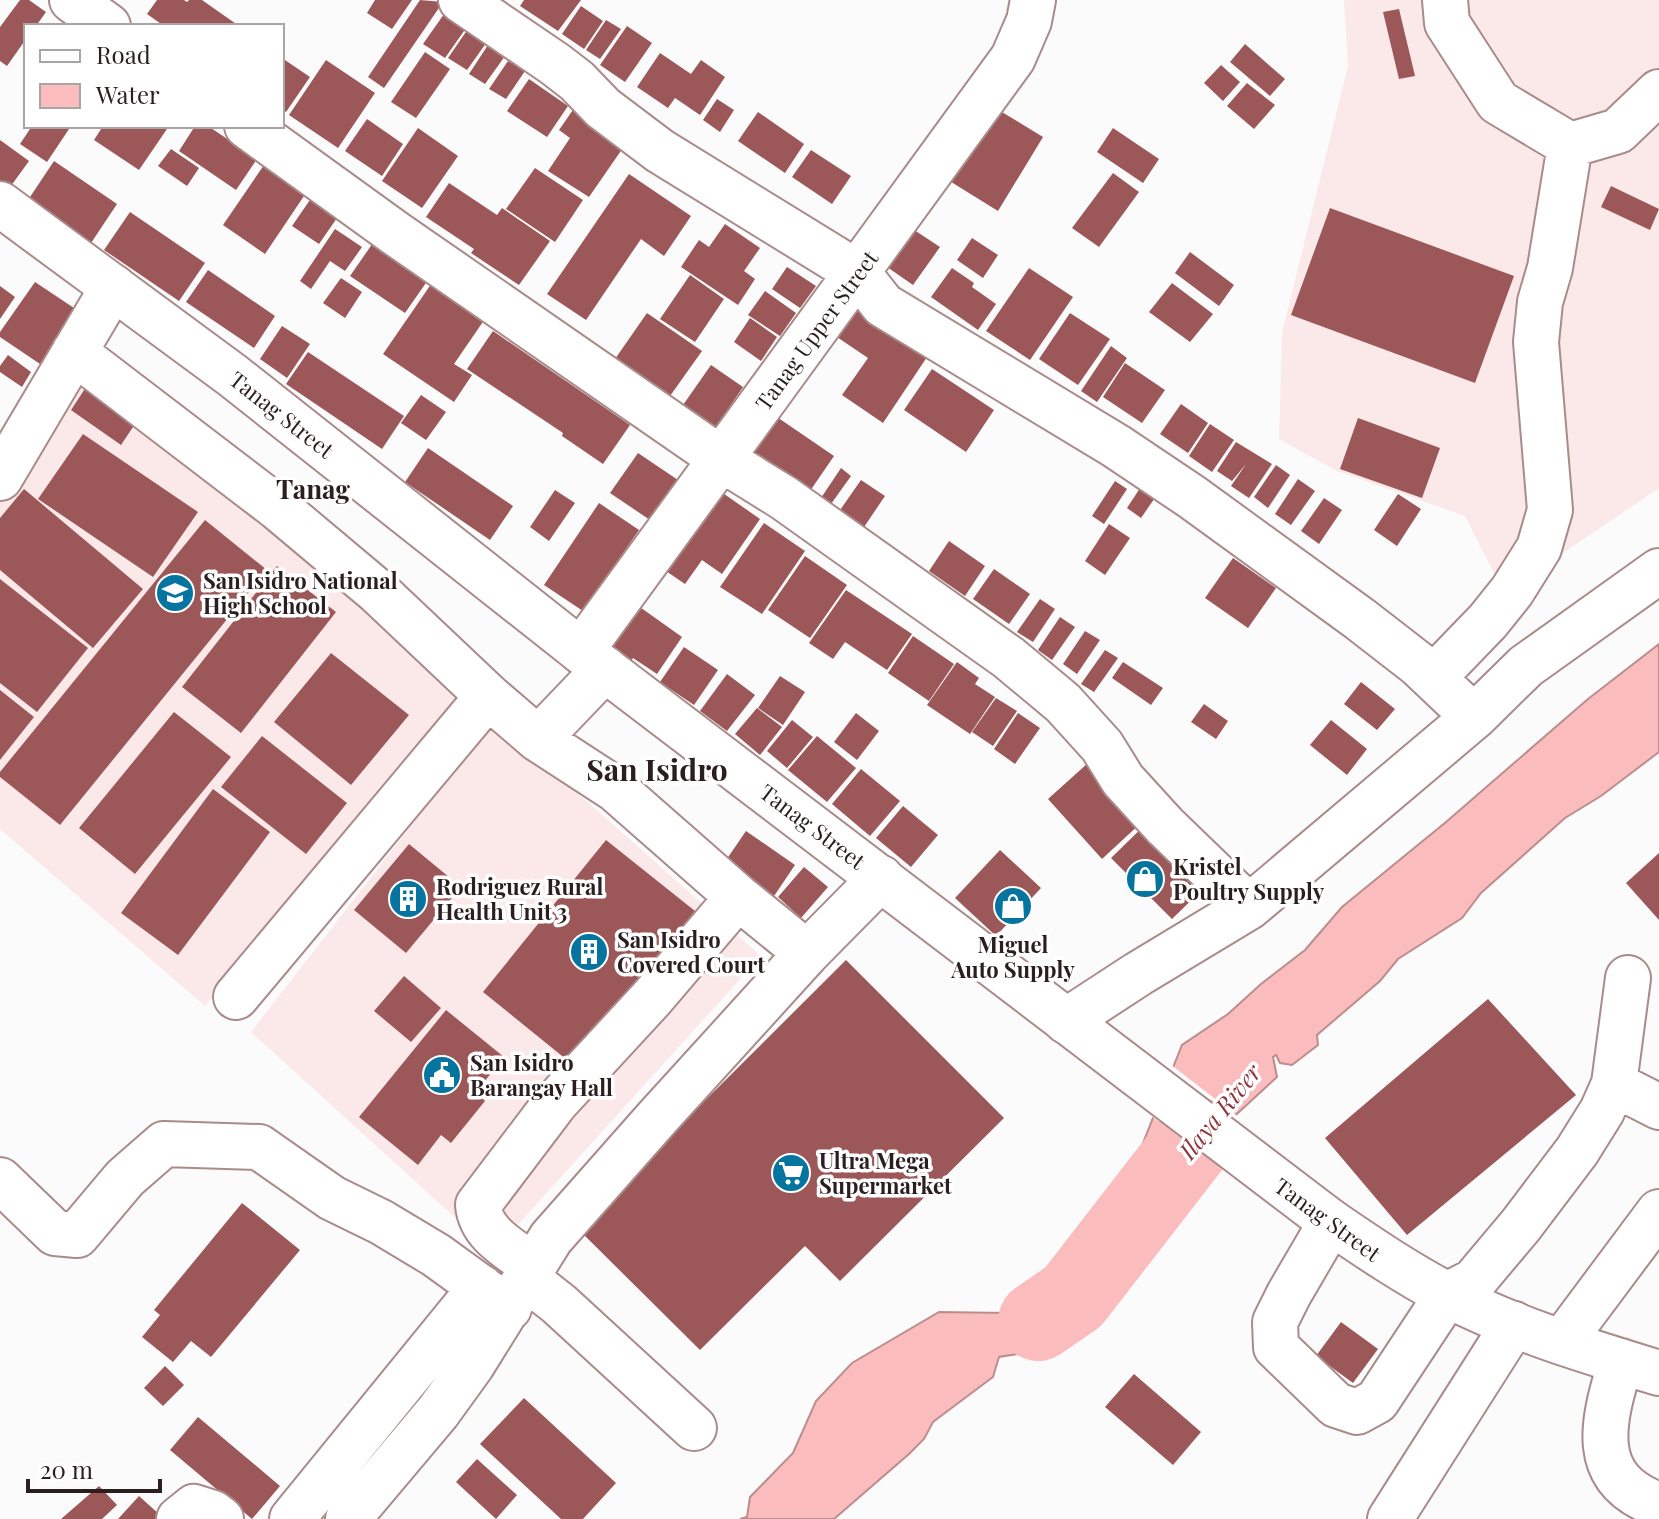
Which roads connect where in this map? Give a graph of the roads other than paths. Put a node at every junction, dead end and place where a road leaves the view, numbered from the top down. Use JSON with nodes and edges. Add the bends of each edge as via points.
{"nodes":[{"id":1,"x":72,"y":0,"type":"edge"},
{"id":2,"x":461,"y":0,"type":"edge"},
{"id":3,"x":1033,"y":0,"type":"edge"},
{"id":4,"x":1445,"y":0,"type":"edge"},
{"id":5,"x":105,"y":24,"type":"edge"},
{"id":6,"x":1659,"y":92,"type":"edge"},
{"id":7,"x":250,"y":128,"type":"edge"},
{"id":8,"x":1570,"y":145,"type":"junction"},
{"id":9,"x":0,"y":204,"type":"edge"},
{"id":10,"x":858,"y":273,"type":"junction"},
{"id":11,"x":113,"y":287,"type":"junction"},
{"id":12,"x":74,"y":352,"type":"junction"},
{"id":13,"x":723,"y":460,"type":"junction"},
{"id":14,"x":1,"y":476,"type":"edge"},
{"id":15,"x":1659,"y":571,"type":"edge"},
{"id":16,"x":593,"y":660,"type":"junction"},
{"id":17,"x":1433,"y":678,"type":"junction"},
{"id":18,"x":488,"y":696,"type":"junction"},
{"id":19,"x":1474,"y":717,"type":"junction"},
{"id":20,"x":538,"y":739,"type":"junction"},
{"id":21,"x":881,"y":878,"type":"junction"},
{"id":22,"x":738,"y":897,"type":"junction"},
{"id":23,"x":1249,"y":907,"type":"junction"},
{"id":24,"x":807,"y":953,"type":"junction"},
{"id":25,"x":1628,"y":978,"type":"dead end"},
{"id":26,"x":236,"y":997,"type":"dead end"},
{"id":27,"x":1066,"y":1021,"type":"junction"},
{"id":28,"x":1614,"y":1084,"type":"junction"},
{"id":29,"x":1659,"y":1107,"type":"edge"},
{"id":30,"x":0,"y":1180,"type":"edge"},
{"id":31,"x":1659,"y":1212,"type":"edge"},
{"id":32,"x":1331,"y":1222,"type":"junction"},
{"id":33,"x":512,"y":1285,"type":"junction"},
{"id":34,"x":1447,"y":1295,"type":"junction"},
{"id":35,"x":1514,"y":1324,"type":"junction"},
{"id":36,"x":1562,"y":1342,"type":"junction"},
{"id":37,"x":1640,"y":1367,"type":"edge"},
{"id":38,"x":694,"y":1428,"type":"dead end"},
{"id":39,"x":1642,"y":1507,"type":"edge"},
{"id":40,"x":179,"y":1519,"type":"edge"},
{"id":41,"x":221,"y":1519,"type":"edge"},
{"id":42,"x":292,"y":1519,"type":"edge"},
{"id":43,"x":348,"y":1519,"type":"edge"},
{"id":44,"x":1390,"y":1519,"type":"edge"}],
"edges":[{"from":1,"to":5,"type":"street"},
{"from":2,"to":10,"type":"street","via":[[555,64],[660,151]]},
{"from":3,"to":10,"type":"street","name":"Tanag Upper Street","via":[[1013,58]]},
{"from":4,"to":8,"type":"street","via":[[1447,23],[1498,102]]},
{"from":6,"to":8,"type":"street","via":[[1618,131]]},
{"from":7,"to":13,"type":"street"},
{"from":8,"to":17,"type":"street","via":[[1536,342],[1550,510],[1539,548],[1512,591]]},
{"from":9,"to":11,"type":"street","name":"Tanag Street"},
{"from":10,"to":13,"type":"street","name":"Tanag Upper Street"},
{"from":10,"to":17,"type":"street","via":[[883,305],[1192,497]]},
{"from":11,"to":12,"type":"street"},
{"from":11,"to":16,"type":"street","name":"Tanag Street"},
{"from":12,"to":14,"type":"street"},
{"from":12,"to":18,"type":"street","via":[[312,536]]},
{"from":13,"to":16,"type":"street","name":"Tanag Upper Street"},
{"from":13,"to":23,"type":"street","via":[[937,604],[1063,703],[1102,746],[1123,780]]},
{"from":15,"to":19,"type":"street","via":[[1526,666]]},
{"from":16,"to":20,"type":"street","name":"Tanag Upper Street"},
{"from":16,"to":21,"type":"street","name":"Tanag Street"},
{"from":17,"to":19,"type":"street"},
{"from":18,"to":20,"type":"street"},
{"from":18,"to":26,"type":"street"},
{"from":19,"to":23,"type":"street"},
{"from":20,"to":22,"type":"street","via":[[615,789]]},
{"from":21,"to":24,"type":"street"},
{"from":21,"to":27,"type":"street","name":"Tanag Street"},
{"from":22,"to":24,"type":"street"},
{"from":22,"to":33,"type":"street","via":[[556,1102],[478,1205]]},
{"from":23,"to":27,"type":"street"},
{"from":24,"to":33,"type":"street"},
{"from":25,"to":28,"type":"street"},
{"from":27,"to":32,"type":"street","name":"Tanag Street"},
{"from":28,"to":29,"type":"street"},
{"from":28,"to":34,"type":"street","via":[[1577,1151],[1521,1225],[1474,1281]]},
{"from":30,"to":33,"type":"street","via":[[55,1233],[77,1235],[125,1178],[164,1144],[259,1147],[332,1198],[436,1255]]},
{"from":31,"to":36,"type":"street"},
{"from":32,"to":34,"type":"street","name":"Tanag Street"},
{"from":32,"to":34,"type":"street","via":[[1275,1322],[1276,1347],[1336,1405],[1357,1412],[1377,1401]]},
{"from":33,"to":38,"type":"street","via":[[559,1304]]},
{"from":33,"to":42,"type":"street"},
{"from":33,"to":43,"type":"street","via":[[438,1412]]},
{"from":34,"to":35,"type":"street","name":"Tanag Street"},
{"from":35,"to":36,"type":"street","name":"Tanag Street"},
{"from":35,"to":44,"type":"street"},
{"from":36,"to":37,"type":"street","name":"Tanag Street"},
{"from":37,"to":39,"type":"street","via":[[1604,1421],[1605,1452],[1616,1478]]},
{"from":40,"to":41,"type":"street","via":[[194,1507]]}]}
